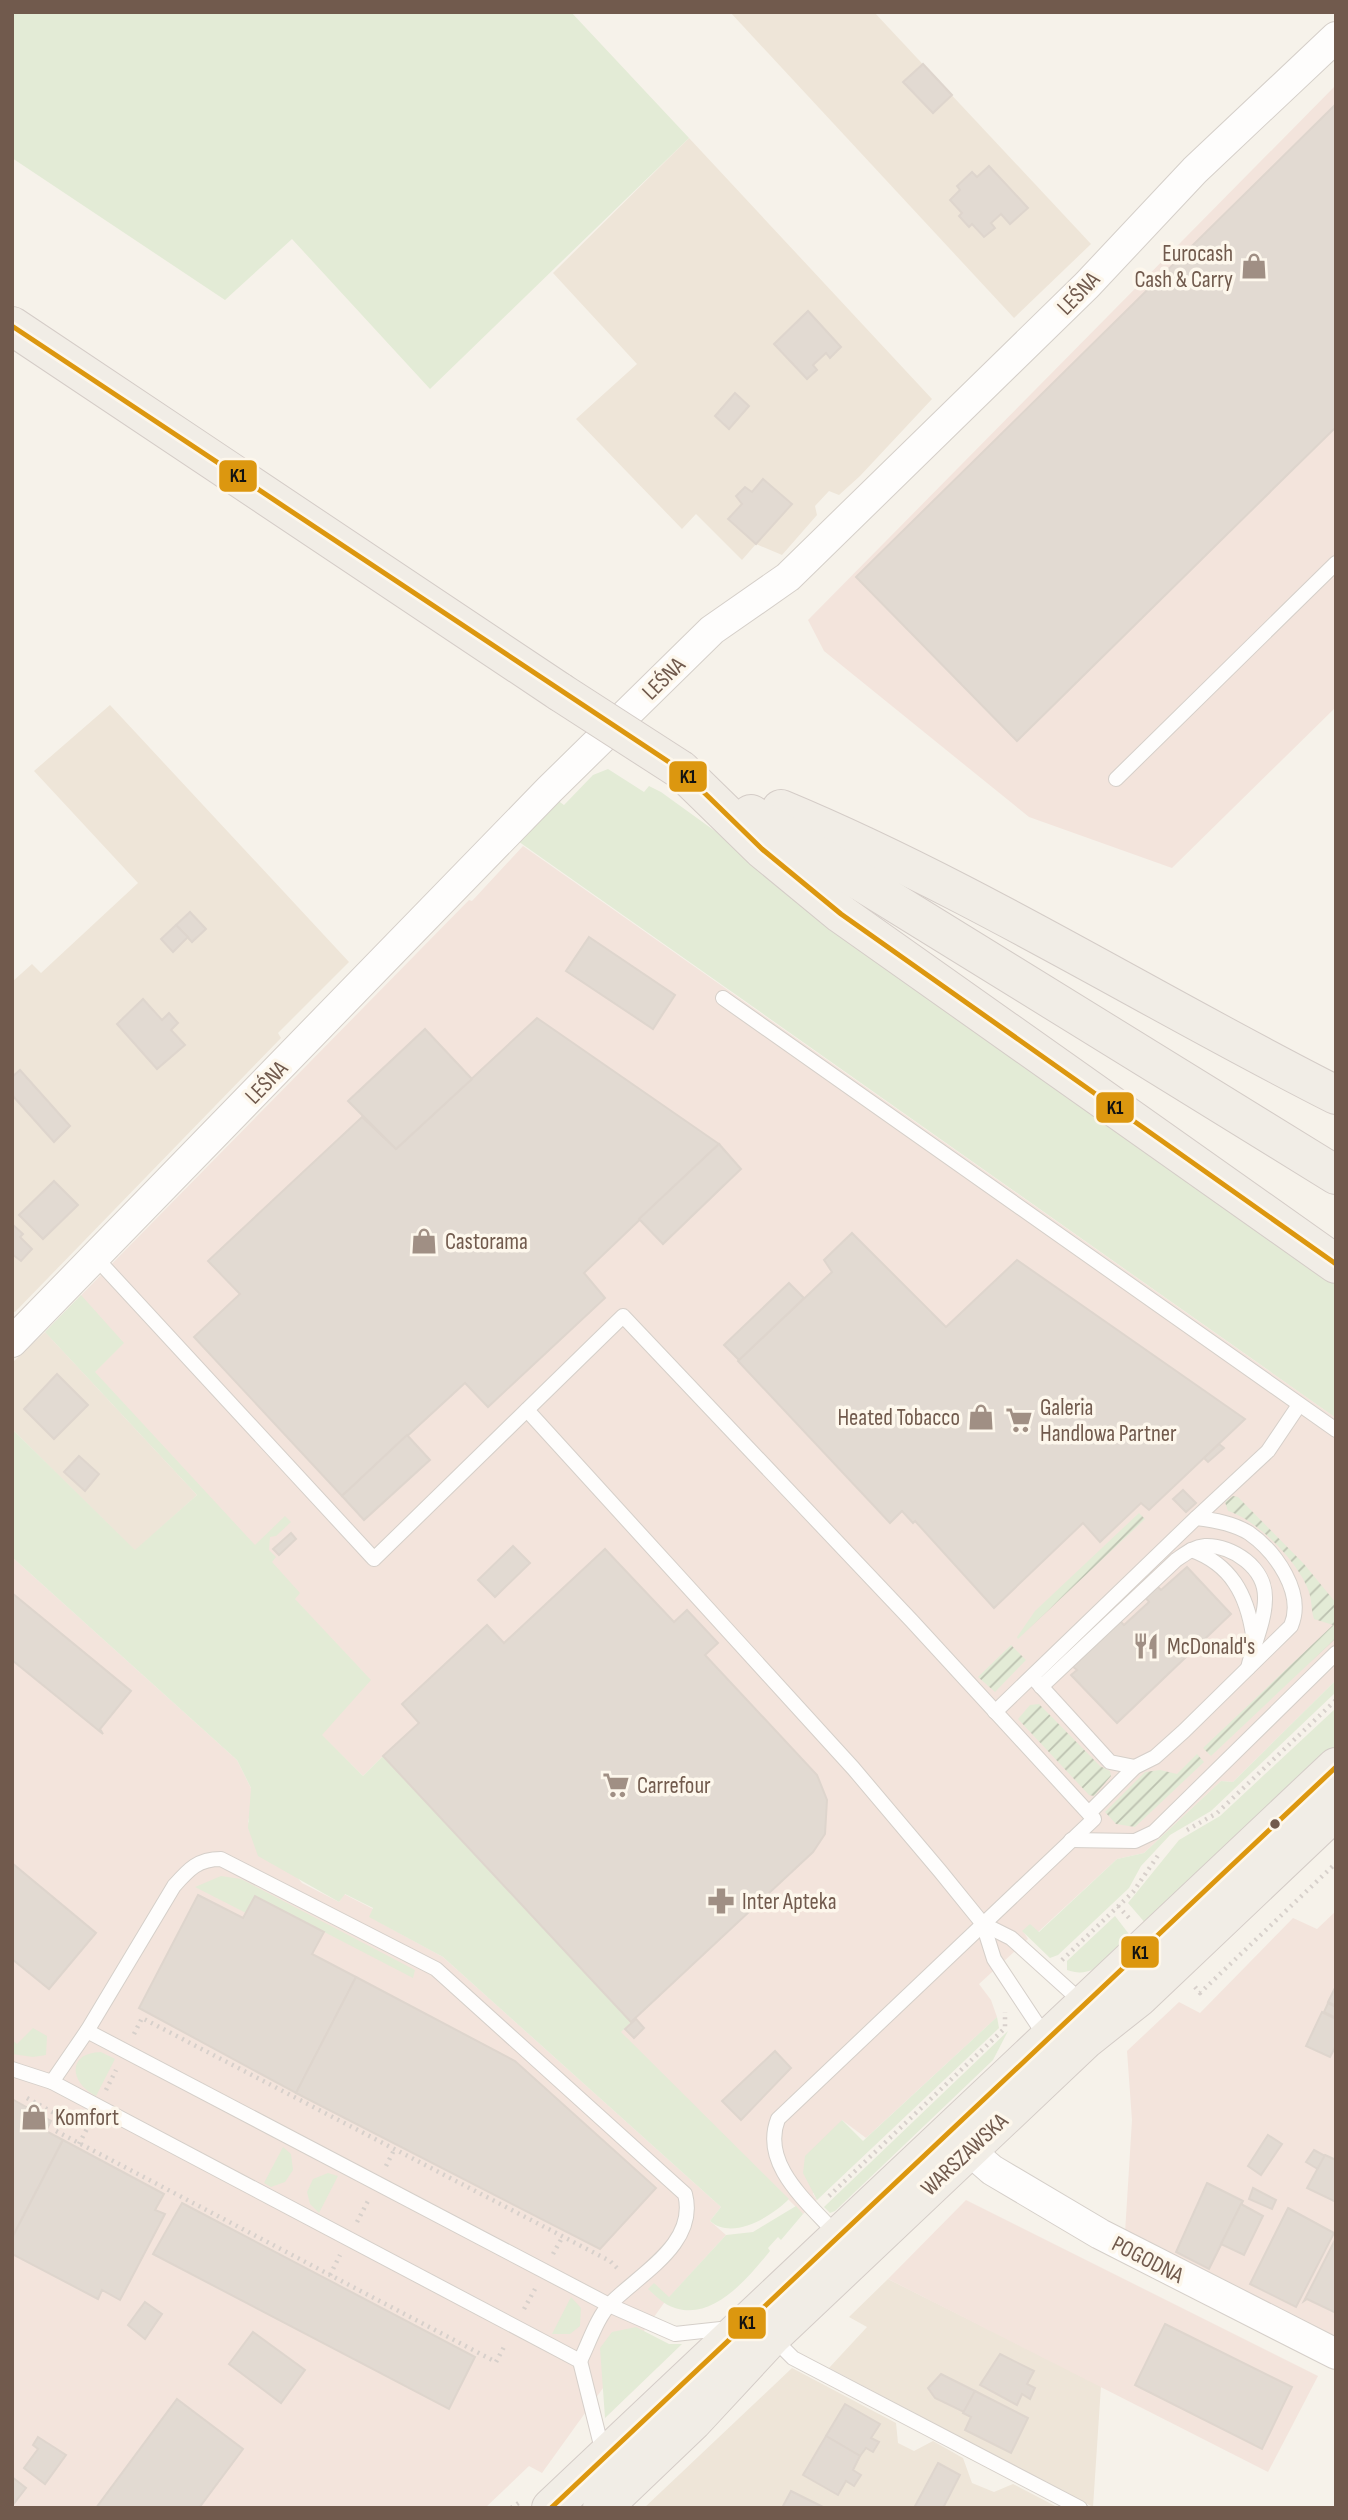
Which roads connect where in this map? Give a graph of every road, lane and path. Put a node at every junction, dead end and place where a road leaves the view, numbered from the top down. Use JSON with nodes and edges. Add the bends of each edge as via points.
{"nodes":[{"id":1,"x":1336,"y":37,"type":"edge"},
{"id":2,"x":12,"y":326,"type":"edge"},
{"id":3,"x":1336,"y":563,"type":"edge"},
{"id":4,"x":681,"y":770,"type":"junction"},
{"id":5,"x":1116,"y":779,"type":"dead end"},
{"id":6,"x":723,"y":998,"type":"dead end"},
{"id":7,"x":1336,"y":1095,"type":"edge"},
{"id":8,"x":1336,"y":1175,"type":"edge"},
{"id":9,"x":96,"y":1258,"type":"junction"},
{"id":10,"x":1336,"y":1264,"type":"edge"},
{"id":11,"x":12,"y":1342,"type":"edge"},
{"id":12,"x":1299,"y":1405,"type":"junction"},
{"id":13,"x":527,"y":1410,"type":"junction"},
{"id":14,"x":1336,"y":1430,"type":"edge"},
{"id":15,"x":1196,"y":1518,"type":"junction"},
{"id":16,"x":1191,"y":1550,"type":"junction"},
{"id":17,"x":1254,"y":1644,"type":"junction"},
{"id":18,"x":1336,"y":1653,"type":"edge"},
{"id":19,"x":1247,"y":1669,"type":"junction"},
{"id":20,"x":1030,"y":1675,"type":"junction"},
{"id":21,"x":1041,"y":1687,"type":"junction"},
{"id":22,"x":1336,"y":1700,"type":"edge"},
{"id":23,"x":995,"y":1712,"type":"junction"},
{"id":24,"x":1135,"y":1767,"type":"junction"},
{"id":25,"x":1336,"y":1767,"type":"edge"},
{"id":26,"x":1336,"y":1810,"type":"edge"},
{"id":27,"x":1089,"y":1813,"type":"junction"},
{"id":28,"x":1181,"y":1833,"type":"dead end"},
{"id":29,"x":1071,"y":1840,"type":"junction"},
{"id":30,"x":1167,"y":1845,"type":"dead end"},
{"id":31,"x":983,"y":1924,"type":"junction"},
{"id":32,"x":1059,"y":1963,"type":"dead end"},
{"id":33,"x":1085,"y":2022,"type":"junction"},
{"id":34,"x":87,"y":2031,"type":"junction"},
{"id":35,"x":1046,"y":2039,"type":"junction"},
{"id":36,"x":126,"y":2051,"type":"junction"},
{"id":37,"x":12,"y":2069,"type":"edge"},
{"id":38,"x":52,"y":2082,"type":"junction"},
{"id":39,"x":24,"y":2097,"type":"dead end"},
{"id":40,"x":97,"y":2108,"type":"junction"},
{"id":41,"x":79,"y":2144,"type":"junction"},
{"id":42,"x":395,"y":2148,"type":"junction"},
{"id":43,"x":969,"y":2150,"type":"junction"},
{"id":44,"x":377,"y":2182,"type":"junction"},
{"id":45,"x":837,"y":2235,"type":"junction"},
{"id":46,"x":563,"y":2236,"type":"dead end"},
{"id":47,"x":348,"y":2240,"type":"junction"},
{"id":48,"x":330,"y":2275,"type":"junction"},
{"id":49,"x":609,"y":2305,"type":"junction"},
{"id":50,"x":757,"y":2331,"type":"junction"},
{"id":51,"x":1336,"y":2354,"type":"edge"},
{"id":52,"x":580,"y":2361,"type":"junction"},
{"id":53,"x":496,"y":2362,"type":"dead end"},
{"id":54,"x":604,"y":2458,"type":"junction"},
{"id":55,"x":606,"y":2506,"type":"edge"},
{"id":56,"x":551,"y":2508,"type":"edge"},
{"id":57,"x":1080,"y":2508,"type":"edge"}],
"edges":[{"from":1,"to":9,"type":"street","name":"LEŚNA","via":[[1195,170],[1077,295],[788,576],[712,630],[475,863]]},
{"from":2,"to":4,"type":"main road","bridge":true},
{"from":3,"to":5,"type":"lane"},
{"from":4,"to":7,"type":"main road","via":[[876,852]]},
{"from":4,"to":8,"type":"main road"},
{"from":4,"to":10,"type":"main road","via":[[762,849],[841,914]]},
{"from":6,"to":12,"type":"lane"},
{"from":9,"to":11,"type":"street","name":"LEŚNA"},
{"from":9,"to":13,"type":"lane","via":[[374,1559]]},
{"from":12,"to":14,"type":"lane"},
{"from":12,"to":15,"type":"lane","via":[[1268,1451]]},
{"from":13,"to":23,"type":"lane","via":[[623,1316]]},
{"from":13,"to":31,"type":"lane","via":[[853,1768]]},
{"from":15,"to":19,"type":"lane","via":[[1216,1520],[1249,1534],[1272,1557],[1293,1590],[1297,1608],[1291,1626]]},
{"from":15,"to":20,"type":"lane"},
{"from":16,"to":17,"type":"lane","via":[[1209,1557],[1232,1577],[1246,1603]]},
{"from":16,"to":17,"type":"lane","via":[[1205,1546],[1232,1552],[1259,1576],[1265,1598]]},
{"from":16,"to":21,"type":"lane"},
{"from":17,"to":19,"type":"lane"},
{"from":18,"to":29,"type":"lane","via":[[1154,1832],[1135,1841]]},
{"from":19,"to":24,"type":"lane","via":[[1155,1757]]},
{"from":20,"to":21,"type":"lane"},
{"from":20,"to":23,"type":"lane"},
{"from":21,"to":24,"type":"lane","via":[[1110,1762]]},
{"from":22,"to":28,"type":"path","via":[[1217,1813]]},
{"from":23,"to":27,"type":"lane"},
{"from":24,"to":27,"type":"lane"},
{"from":25,"to":33,"type":"main road","name":"WARSZAWSKA"},
{"from":26,"to":33,"type":"main road","name":"WARSZAWSKA","via":[[1139,1997]]},
{"from":27,"to":29,"type":"lane","via":[[1094,1819]]},
{"from":29,"to":31,"type":"lane"},
{"from":30,"to":32,"type":"path","via":[[1133,1892]]},
{"from":31,"to":33,"type":"lane","via":[[1011,1938]]},
{"from":31,"to":35,"type":"lane","via":[[994,1959]]},
{"from":31,"to":45,"type":"lane","via":[[778,2119],[772,2133],[777,2161]]},
{"from":33,"to":35,"type":"main road","name":"WARSZAWSKA"},
{"from":33,"to":43,"type":"main road","name":"WARSZAWSKA"},
{"from":34,"to":36,"type":"lane"},
{"from":34,"to":38,"type":"lane"},
{"from":34,"to":49,"type":"lane","via":[[174,1886],[205,1859],[221,1859],[436,1969],[685,2194],[689,2217],[680,2237]]},
{"from":35,"to":45,"type":"main road","name":"WARSZAWSKA"},
{"from":36,"to":40,"type":"path"},
{"from":36,"to":42,"type":"path","via":[[142,2018]]},
{"from":36,"to":44,"type":"lane"},
{"from":37,"to":38,"type":"lane"},
{"from":38,"to":40,"type":"lane"},
{"from":39,"to":41,"type":"path","via":[[61,2117],[54,2130]]},
{"from":40,"to":41,"type":"path"},
{"from":40,"to":47,"type":"lane"},
{"from":41,"to":48,"type":"path"},
{"from":42,"to":44,"type":"path"},
{"from":42,"to":46,"type":"path"},
{"from":43,"to":50,"type":"main road","name":"WARSZAWSKA"},
{"from":43,"to":51,"type":"street","name":"POGODNA","via":[[992,2170],[1100,2234]]},
{"from":44,"to":47,"type":"path"},
{"from":44,"to":49,"type":"lane"},
{"from":45,"to":50,"type":"main road","name":"WARSZAWSKA"},
{"from":47,"to":48,"type":"path"},
{"from":47,"to":52,"type":"lane"},
{"from":48,"to":53,"type":"path"},
{"from":49,"to":50,"type":"lane","via":[[675,2334]]},
{"from":49,"to":52,"type":"lane"},
{"from":50,"to":54,"type":"main road","name":"WARSZAWSKA"},
{"from":50,"to":55,"type":"main road","name":"WARSZAWSKA","via":[[693,2421]]},
{"from":50,"to":57,"type":"lane","via":[[793,2358]]},
{"from":52,"to":54,"type":"lane"},
{"from":54,"to":56,"type":"main road","name":"WARSZAWSKA"}]}
